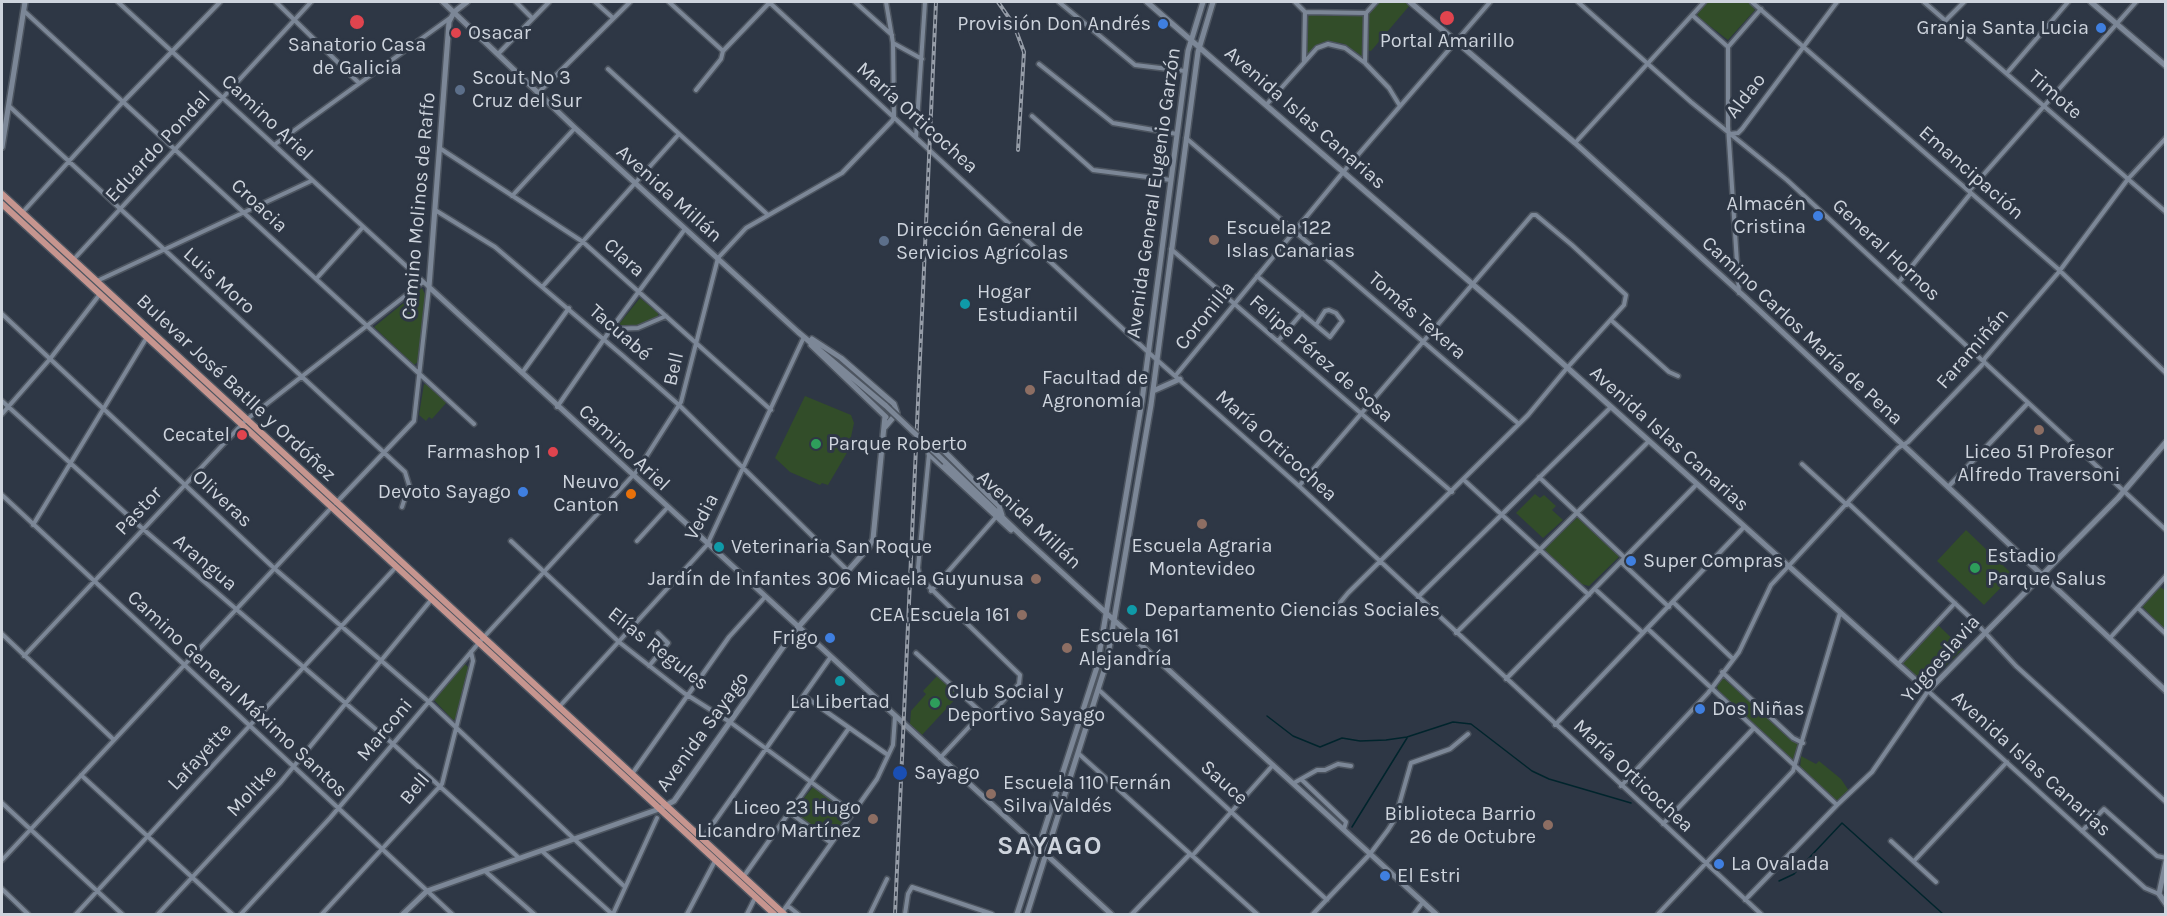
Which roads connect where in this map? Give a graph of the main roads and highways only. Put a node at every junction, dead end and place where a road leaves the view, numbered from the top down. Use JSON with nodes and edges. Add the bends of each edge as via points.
{"nodes":[{"id":1,"x":2,"y":194,"type":"edge"},
{"id":2,"x":2,"y":204,"type":"edge"},
{"id":3,"x":244,"y":422,"type":"junction"},
{"id":4,"x":334,"y":506,"type":"junction"},
{"id":5,"x":445,"y":608,"type":"junction"},
{"id":6,"x":481,"y":641,"type":"junction"},
{"id":7,"x":782,"y":914,"type":"edge"},
{"id":8,"x":774,"y":915,"type":"edge"}],
"edges":[{"from":1,"to":3,"type":"main road","name":"Bulevar José Batlle y Ordóñez"},
{"from":2,"to":3,"type":"main road","name":"Bulevar José Batlle y Ordóñez"},
{"from":3,"to":4,"type":"main road","name":"Bulevar José Batlle y Ordóñez"},
{"from":4,"to":5,"type":"main road","name":"Bulevar José Batlle y Ordóñez"},
{"from":4,"to":5,"type":"main road","name":"Bulevar José Batlle y Ordóñez","via":[[431,600]]},
{"from":5,"to":6,"type":"main road","name":"Bulevar José Batlle y Ordóñez"},
{"from":6,"to":7,"type":"main road","name":"Bulevar José Batlle y Ordóñez","via":[[703,838]]},
{"from":6,"to":8,"type":"main road","name":"Bulevar José Batlle y Ordóñez"}]}
